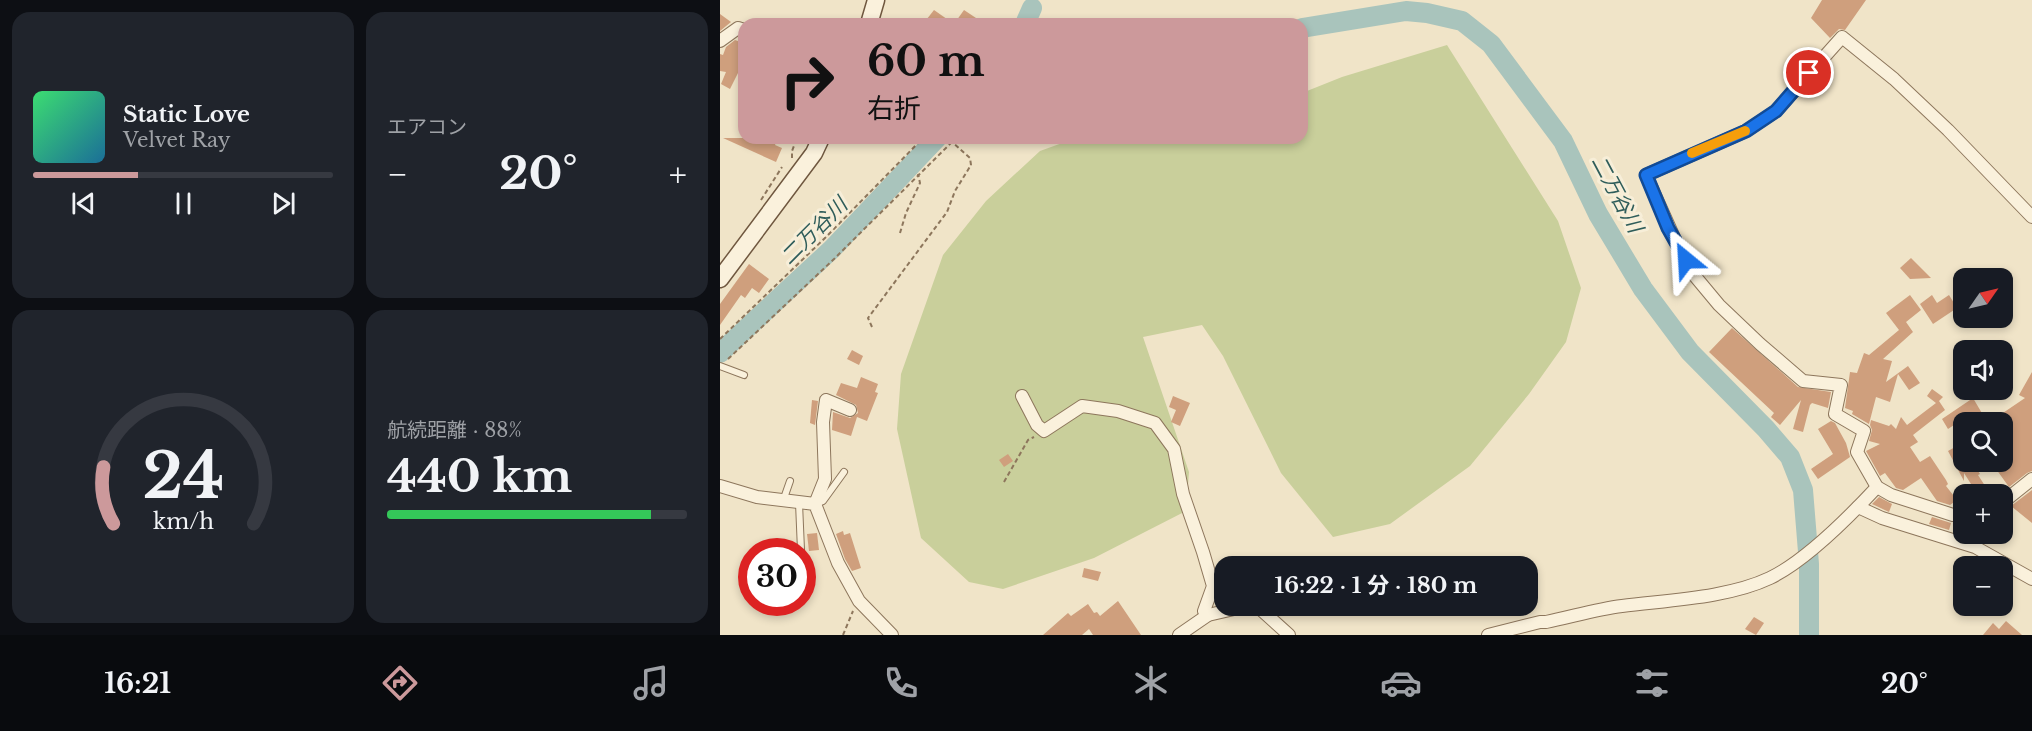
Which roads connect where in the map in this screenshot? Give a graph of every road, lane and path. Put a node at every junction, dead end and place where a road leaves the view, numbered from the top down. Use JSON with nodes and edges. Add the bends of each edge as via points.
{"nodes":[{"id":1,"x":876,"y":0,"type":"edge"},
{"id":2,"x":871,"y":18,"type":"edge"},
{"id":3,"x":738,"y":28,"type":"edge"},
{"id":4,"x":720,"y":41,"type":"edge"},
{"id":5,"x":818,"y":144,"type":"edge"},
{"id":6,"x":917,"y":144,"type":"edge"},
{"id":7,"x":949,"y":144,"type":"edge"},
{"id":8,"x":955,"y":144,"type":"edge"},
{"id":9,"x":918,"y":174,"type":"junction"},
{"id":10,"x":2032,"y":217,"type":"edge"},
{"id":11,"x":900,"y":233,"type":"dead end"},
{"id":12,"x":720,"y":279,"type":"edge"},
{"id":13,"x":872,"y":327,"type":"dead end"},
{"id":14,"x":720,"y":339,"type":"edge"},
{"id":15,"x":720,"y":366,"type":"edge"},
{"id":16,"x":744,"y":375,"type":"dead end"},
{"id":17,"x":1022,"y":396,"type":"dead end"},
{"id":18,"x":850,"y":410,"type":"dead end"},
{"id":19,"x":1044,"y":431,"type":"junction"},
{"id":20,"x":844,"y":472,"type":"dead end"},
{"id":21,"x":2032,"y":479,"type":"edge"},
{"id":22,"x":790,"y":481,"type":"dead end"},
{"id":23,"x":1004,"y":482,"type":"dead end"},
{"id":24,"x":720,"y":486,"type":"edge"},
{"id":25,"x":1877,"y":487,"type":"junction"},
{"id":26,"x":2013,"y":494,"type":"edge"},
{"id":27,"x":783,"y":501,"type":"junction"},
{"id":28,"x":799,"y":502,"type":"junction"},
{"id":29,"x":815,"y":504,"type":"junction"},
{"id":30,"x":1858,"y":507,"type":"junction"},
{"id":31,"x":1953,"y":515,"type":"edge"},
{"id":32,"x":801,"y":538,"type":"edge"},
{"id":33,"x":2032,"y":579,"type":"edge"},
{"id":34,"x":859,"y":601,"type":"junction"},
{"id":35,"x":1208,"y":615,"type":"junction"},
{"id":36,"x":843,"y":635,"type":"edge"},
{"id":37,"x":892,"y":635,"type":"edge"},
{"id":38,"x":1179,"y":635,"type":"edge"},
{"id":39,"x":1289,"y":635,"type":"edge"},
{"id":40,"x":1488,"y":635,"type":"edge"}],
"edges":[{"from":1,"to":2,"type":"main road"},
{"from":3,"to":4,"type":"street"},
{"from":5,"to":12,"type":"main road"},
{"from":6,"to":14,"type":"path"},
{"from":7,"to":9,"type":"path"},
{"from":8,"to":13,"type":"path","via":[[970,158],[971,165],[947,212],[868,318]]},
{"from":9,"to":11,"type":"path","via":[[921,183]]},
{"from":9,"to":15,"type":"path"},
{"from":10,"to":25,"type":"street","via":[[1948,130],[1842,36],[1776,111],[1746,131],[1646,175],[1677,244],[1719,305],[1803,381],[1841,385],[1835,414],[1864,431],[1857,452]]},
{"from":15,"to":16,"type":"lane"},
{"from":17,"to":19,"type":"street"},
{"from":18,"to":29,"type":"street","via":[[826,400],[822,422],[825,479]]},
{"from":19,"to":23,"type":"path","via":[[1028,440]]},
{"from":19,"to":35,"type":"street","via":[[1082,406],[1118,411],[1155,423],[1174,449],[1183,494],[1213,586],[1204,610]]},
{"from":20,"to":29,"type":"lane","via":[[823,501]]},
{"from":21,"to":26,"type":"street"},
{"from":22,"to":27,"type":"lane"},
{"from":24,"to":27,"type":"street"},
{"from":25,"to":30,"type":"street"},
{"from":25,"to":31,"type":"street"},
{"from":27,"to":28,"type":"street"},
{"from":28,"to":29,"type":"street"},
{"from":28,"to":32,"type":"lane"},
{"from":29,"to":34,"type":"street","via":[[838,563]]},
{"from":30,"to":33,"type":"street","via":[[1882,519],[1976,547]]},
{"from":30,"to":40,"type":"street","via":[[1818,544],[1770,578],[1711,596],[1618,606]]},
{"from":34,"to":36,"type":"path"},
{"from":34,"to":37,"type":"street"},
{"from":35,"to":38,"type":"street"},
{"from":35,"to":39,"type":"street","via":[[1257,606]]}]}
